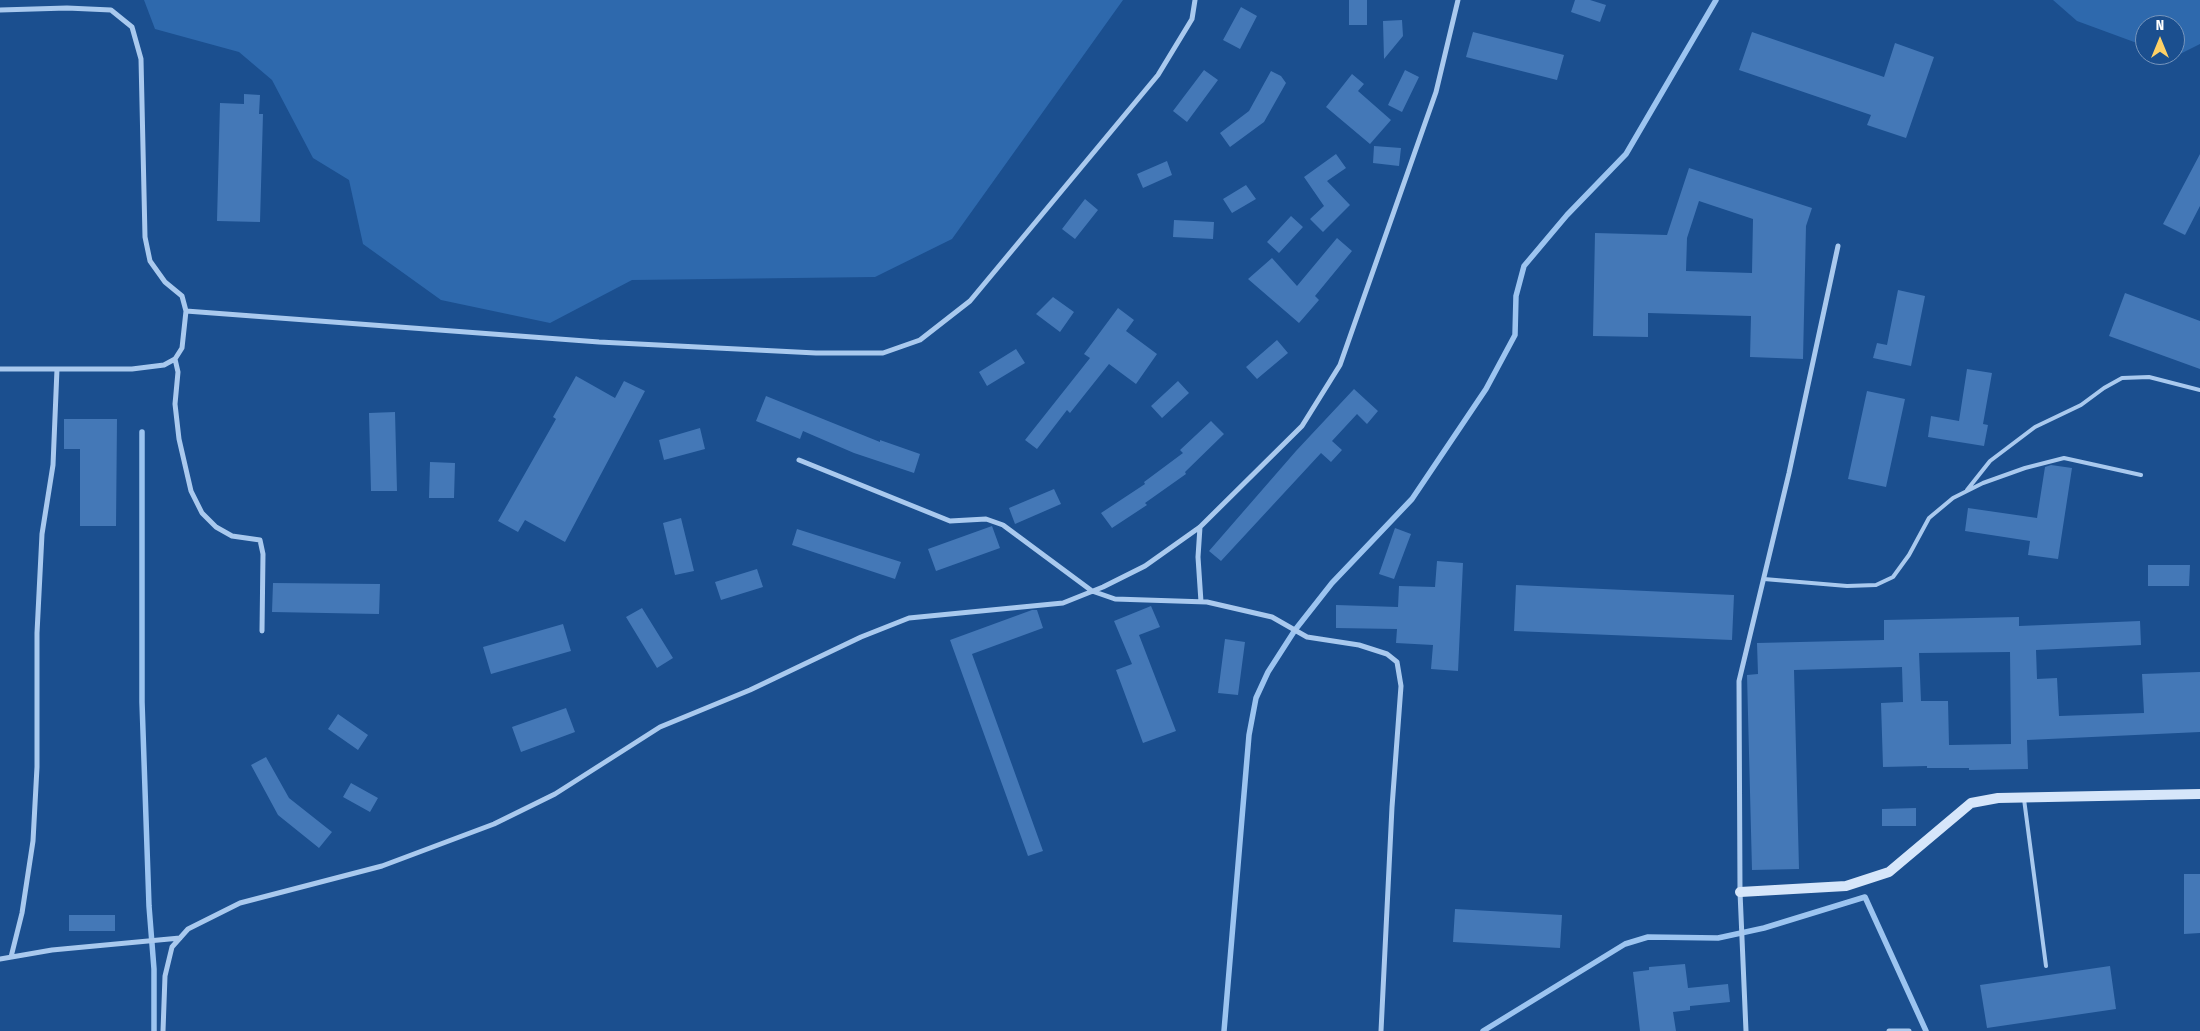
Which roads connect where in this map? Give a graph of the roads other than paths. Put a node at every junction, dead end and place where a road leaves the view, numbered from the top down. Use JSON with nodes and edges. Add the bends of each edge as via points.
{"nodes":[{"id":1,"x":1195,"y":0,"type":"edge"},
{"id":2,"x":1458,"y":0,"type":"edge"},
{"id":3,"x":0,"y":10,"type":"edge"},
{"id":4,"x":1838,"y":246,"type":"dead end"},
{"id":5,"x":186,"y":311,"type":"junction"},
{"id":6,"x":175,"y":359,"type":"junction"},
{"id":7,"x":0,"y":369,"type":"edge"},
{"id":8,"x":57,"y":369,"type":"junction"},
{"id":9,"x":2200,"y":390,"type":"edge"},
{"id":10,"x":798,"y":460,"type":"dead end"},
{"id":11,"x":2141,"y":475,"type":"dead end"},
{"id":12,"x":1965,"y":492,"type":"junction"},
{"id":13,"x":1200,"y":527,"type":"junction"},
{"id":14,"x":1764,"y":579,"type":"junction"},
{"id":15,"x":1092,"y":591,"type":"junction"},
{"id":16,"x":1201,"y":602,"type":"junction"},
{"id":17,"x":262,"y":631,"type":"dead end"},
{"id":18,"x":2200,"y":794,"type":"edge"},
{"id":19,"x":2024,"y":797,"type":"junction"},
{"id":20,"x":1740,"y":892,"type":"junction"},
{"id":21,"x":181,"y":938,"type":"junction"},
{"id":22,"x":11,"y":957,"type":"junction"},
{"id":23,"x":0,"y":959,"type":"edge"},
{"id":24,"x":2046,"y":966,"type":"dead end"},
{"id":25,"x":163,"y":1031,"type":"edge"},
{"id":26,"x":1382,"y":1031,"type":"edge"},
{"id":27,"x":1746,"y":1031,"type":"edge"},
{"id":28,"x":1888,"y":1031,"type":"edge"},
{"id":29,"x":1909,"y":1031,"type":"edge"}],
"edges":[{"from":1,"to":5,"type":"street","via":[[1192,19],[1158,75],[970,301],[920,340],[883,353],[816,353],[599,342]]},
{"from":2,"to":13,"type":"street","via":[[1436,92],[1340,365],[1302,426]]},
{"from":3,"to":5,"type":"street","via":[[111,10],[132,27],[141,59],[145,238],[150,261],[165,282],[182,296]]},
{"from":4,"to":14,"type":"street"},
{"from":5,"to":6,"type":"street","via":[[182,348]]},
{"from":6,"to":8,"type":"street","via":[[164,365],[132,369]]},
{"from":6,"to":17,"type":"street","via":[[179,439],[191,491],[202,513],[216,527],[232,536],[260,540],[263,554]]},
{"from":7,"to":8,"type":"street"},
{"from":8,"to":22,"type":"street","via":[[53,465],[42,534],[33,841],[22,913]]},
{"from":9,"to":12,"type":"lane","via":[[2148,377],[2122,378],[2081,405],[2035,427],[1990,461]]},
{"from":10,"to":15,"type":"street","via":[[950,521],[986,519],[1003,525]]},
{"from":11,"to":12,"type":"lane","via":[[2064,458],[2025,468]]},
{"from":12,"to":14,"type":"lane","via":[[1929,518],[1893,577],[1876,585],[1847,586]]},
{"from":13,"to":15,"type":"street","via":[[1145,566]]},
{"from":13,"to":16,"type":"street"},
{"from":14,"to":20,"type":"street","via":[[1740,681]]},
{"from":15,"to":16,"type":"street","via":[[1115,599]]},
{"from":15,"to":21,"type":"street","via":[[1063,603],[909,618],[660,728],[555,794],[494,824],[382,866],[240,903],[188,929]]},
{"from":16,"to":26,"type":"street","via":[[1272,617],[1308,637],[1360,645],[1387,654],[1397,662],[1401,686]]},
{"from":18,"to":19,"type":"street"},
{"from":19,"to":20,"type":"street","via":[[1971,803],[1889,872],[1846,886]]},
{"from":19,"to":24,"type":"lane"},
{"from":20,"to":27,"type":"street"},
{"from":21,"to":22,"type":"street"},
{"from":21,"to":25,"type":"street","via":[[172,948],[165,976]]},
{"from":22,"to":23,"type":"street"},
{"from":28,"to":29,"type":"street"}]}
